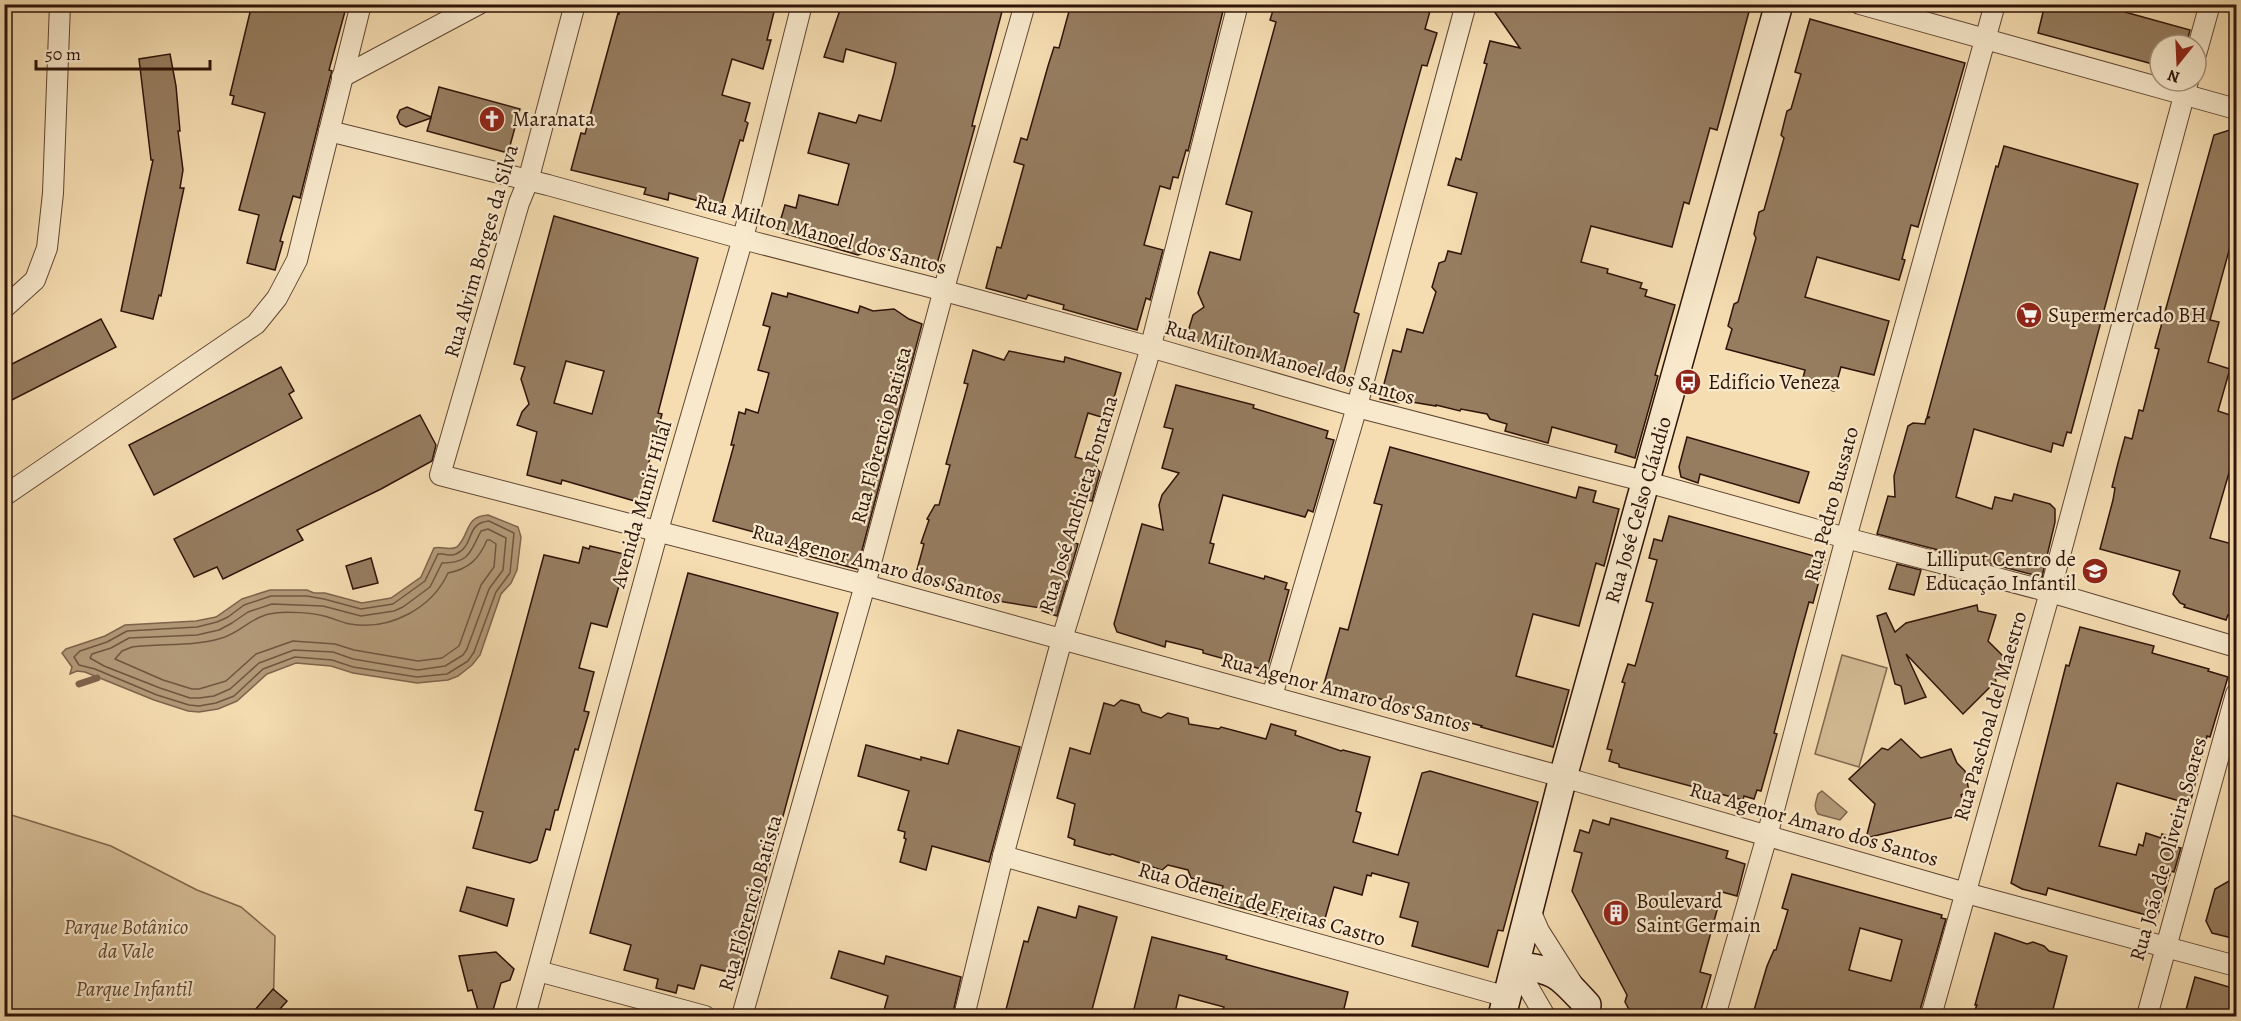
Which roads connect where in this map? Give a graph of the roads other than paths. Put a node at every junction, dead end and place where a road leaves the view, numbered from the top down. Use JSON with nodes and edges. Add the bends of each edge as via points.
{"nodes":[{"id":1,"x":60,"y":4,"type":"edge"},
{"id":2,"x":361,"y":4,"type":"edge"},
{"id":3,"x":479,"y":4,"type":"edge"},
{"id":4,"x":575,"y":4,"type":"edge"},
{"id":5,"x":802,"y":4,"type":"edge"},
{"id":6,"x":1025,"y":4,"type":"edge"},
{"id":7,"x":1238,"y":4,"type":"edge"},
{"id":8,"x":1466,"y":4,"type":"edge"},
{"id":9,"x":1779,"y":4,"type":"edge"},
{"id":10,"x":1860,"y":4,"type":"edge"},
{"id":11,"x":1995,"y":4,"type":"edge"},
{"id":12,"x":2210,"y":4,"type":"edge"},
{"id":13,"x":2202,"y":33,"type":"edge"},
{"id":14,"x":1985,"y":38,"type":"junction"},
{"id":15,"x":342,"y":77,"type":"junction"},
{"id":16,"x":2148,"y":78,"type":"edge"},
{"id":17,"x":2184,"y":93,"type":"edge"},
{"id":18,"x":2200,"y":93,"type":"edge"},
{"id":19,"x":2236,"y":109,"type":"edge"},
{"id":20,"x":329,"y":131,"type":"junction"},
{"id":21,"x":528,"y":181,"type":"junction"},
{"id":22,"x":742,"y":238,"type":"junction"},
{"id":23,"x":944,"y":291,"type":"junction"},
{"id":24,"x":4,"y":308,"type":"edge"},
{"id":25,"x":1150,"y":348,"type":"junction"},
{"id":26,"x":1357,"y":407,"type":"junction"},
{"id":27,"x":440,"y":475,"type":"joint"},
{"id":28,"x":1647,"y":482,"type":"junction"},
{"id":29,"x":4,"y":495,"type":"edge"},
{"id":30,"x":658,"y":532,"type":"junction"},
{"id":31,"x":1846,"y":538,"type":"junction"},
{"id":32,"x":865,"y":585,"type":"junction"},
{"id":33,"x":2050,"y":592,"type":"junction"},
{"id":34,"x":1062,"y":639,"type":"junction"},
{"id":35,"x":2236,"y":647,"type":"edge"},
{"id":36,"x":2236,"y":694,"type":"edge"},
{"id":37,"x":1272,"y":696,"type":"junction"},
{"id":38,"x":1563,"y":777,"type":"junction"},
{"id":39,"x":1767,"y":836,"type":"junction"},
{"id":40,"x":1003,"y":856,"type":"junction"},
{"id":41,"x":1966,"y":893,"type":"junction"},
{"id":42,"x":1529,"y":908,"type":"junction"},
{"id":43,"x":2166,"y":948,"type":"junction"},
{"id":44,"x":1516,"y":966,"type":"junction"},
{"id":45,"x":2236,"y":966,"type":"edge"},
{"id":46,"x":538,"y":971,"type":"junction"},
{"id":47,"x":1504,"y":1007,"type":"edge"},
{"id":48,"x":1590,"y":1011,"type":"edge"},
{"id":49,"x":525,"y":1017,"type":"edge"},
{"id":50,"x":705,"y":1017,"type":"edge"},
{"id":51,"x":742,"y":1017,"type":"edge"},
{"id":52,"x":964,"y":1017,"type":"edge"},
{"id":53,"x":1545,"y":1017,"type":"edge"},
{"id":54,"x":1715,"y":1017,"type":"edge"},
{"id":55,"x":1931,"y":1017,"type":"edge"},
{"id":56,"x":2147,"y":1017,"type":"edge"}],
"edges":[{"from":1,"to":24,"type":"street","via":[[53,193],[47,248],[35,280]]},
{"from":2,"to":15,"type":"street"},
{"from":3,"to":15,"type":"street"},
{"from":4,"to":21,"type":"street","name":"Rua Alvim Borges da Silva"},
{"from":5,"to":22,"type":"street","name":"Avenida Munir Hilal"},
{"from":6,"to":23,"type":"street","name":"Rua Flôrencio Batista"},
{"from":7,"to":25,"type":"street","name":"Rua José Anchieta Fontana"},
{"from":8,"to":26,"type":"street"},
{"from":9,"to":28,"type":"street","name":"Rua José Celso Cláudio"},
{"from":10,"to":14,"type":"street"},
{"from":11,"to":14,"type":"street","name":"Rua Pedro Bussato"},
{"from":12,"to":13,"type":"street"},
{"from":14,"to":16,"type":"street"},
{"from":14,"to":31,"type":"street","name":"Rua Pedro Bussato"},
{"from":15,"to":20,"type":"street"},
{"from":17,"to":33,"type":"street","name":"Rua Paschoal del Maestro"},
{"from":18,"to":19,"type":"street"},
{"from":20,"to":21,"type":"street","name":"Rua Milton Manoel dos Santos"},
{"from":20,"to":29,"type":"street","via":[[297,260],[278,298],[256,324]]},
{"from":21,"to":22,"type":"street","name":"Rua Milton Manoel dos Santos"},
{"from":21,"to":27,"type":"street","name":"Rua Alvim Borges da Silva"},
{"from":22,"to":23,"type":"street","name":"Rua Milton Manoel dos Santos"},
{"from":22,"to":30,"type":"street","name":"Avenida Munir Hilal"},
{"from":23,"to":25,"type":"street","name":"Rua Milton Manoel dos Santos"},
{"from":23,"to":32,"type":"street","name":"Rua Flôrencio Batista"},
{"from":25,"to":26,"type":"street","name":"Rua Milton Manoel dos Santos"},
{"from":25,"to":34,"type":"street","name":"Rua José Anchieta Fontana"},
{"from":26,"to":28,"type":"street","name":"Rua Milton Manoel dos Santos"},
{"from":26,"to":37,"type":"street"},
{"from":27,"to":30,"type":"street","name":"Rua Agenor Amaro dos Santos"},
{"from":28,"to":31,"type":"street","name":"Rua Milton Manoel dos Santos"},
{"from":28,"to":38,"type":"street","name":"Rua José Celso Cláudio"},
{"from":30,"to":32,"type":"street","name":"Rua Agenor Amaro dos Santos"},
{"from":30,"to":46,"type":"street","name":"Avenida Munir Hilal"},
{"from":31,"to":33,"type":"street","name":"Rua Milton Manoel dos Santos"},
{"from":31,"to":39,"type":"street","name":"Rua Pedro Bussato"},
{"from":32,"to":34,"type":"street","name":"Rua Agenor Amaro dos Santos"},
{"from":32,"to":51,"type":"street","name":"Rua Flôrencio Batista"},
{"from":33,"to":35,"type":"street","name":"Rua Milton Manoel dos Santos"},
{"from":33,"to":41,"type":"street","name":"Rua Paschoal del Maestro"},
{"from":34,"to":37,"type":"street","name":"Rua Agenor Amaro dos Santos"},
{"from":34,"to":40,"type":"street","name":"Rua José Anchieta Fontana"},
{"from":36,"to":43,"type":"street","name":"Rua João de Oliveira Soares"},
{"from":37,"to":38,"type":"street","name":"Rua Agenor Amaro dos Santos"},
{"from":38,"to":39,"type":"street","name":"Rua Agenor Amaro dos Santos"},
{"from":38,"to":42,"type":"street","name":"Rua José Celso Cláudio"},
{"from":39,"to":41,"type":"street","name":"Rua Agenor Amaro dos Santos"},
{"from":39,"to":54,"type":"street","name":"Rua Pedro Bussato"},
{"from":40,"to":47,"type":"street","name":"Rua Odeneir de Freitas Castro"},
{"from":40,"to":52,"type":"street","name":"Rua José Anchieta Fontana"},
{"from":41,"to":43,"type":"street","name":"Rua Agenor Amaro dos Santos"},
{"from":41,"to":55,"type":"street","name":"Rua Paschoal del Maestro"},
{"from":42,"to":44,"type":"street","name":"Rua José Celso Cláudio"},
{"from":42,"to":48,"type":"street","via":[[1539,931]]},
{"from":43,"to":45,"type":"street","name":"Rua Agenor Amaro dos Santos"},
{"from":43,"to":56,"type":"street","name":"Rua João de Oliveira Soares"},
{"from":44,"to":47,"type":"street","name":"Rua José Celso Cláudio"},
{"from":44,"to":48,"type":"street","via":[[1546,969],[1557,975]]},
{"from":44,"to":53,"type":"street"},
{"from":46,"to":49,"type":"street","name":"Avenida Munir Hilal"},
{"from":46,"to":50,"type":"street"}]}
